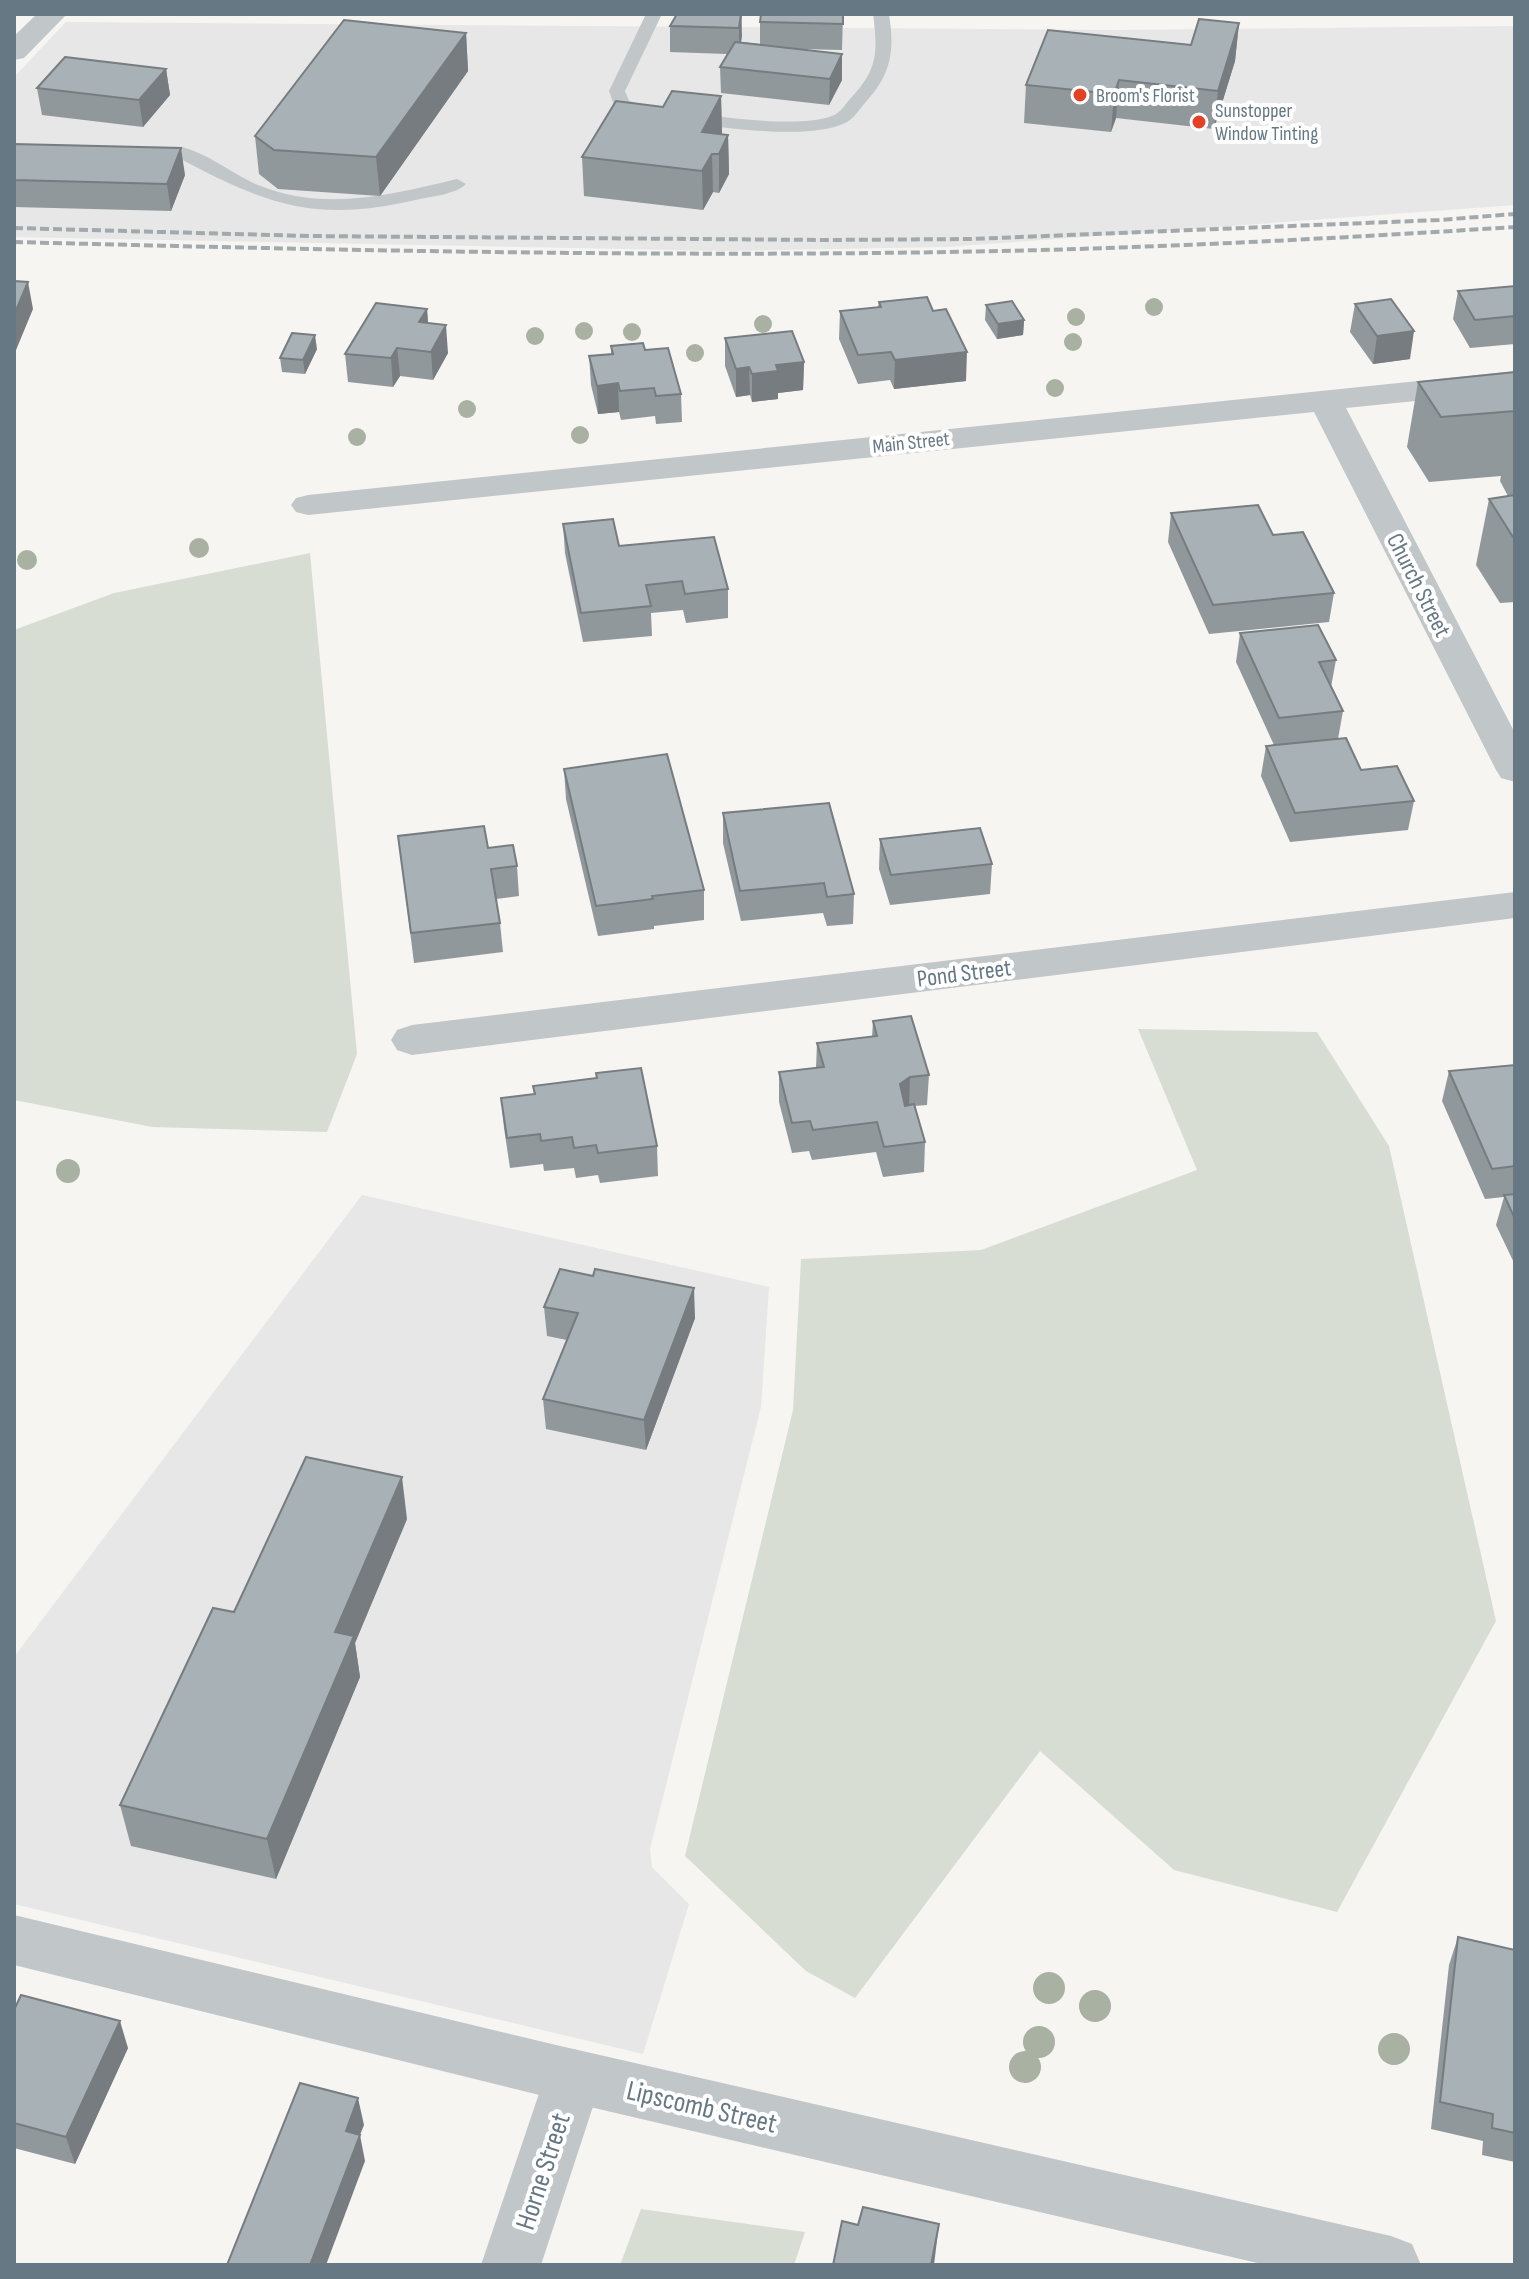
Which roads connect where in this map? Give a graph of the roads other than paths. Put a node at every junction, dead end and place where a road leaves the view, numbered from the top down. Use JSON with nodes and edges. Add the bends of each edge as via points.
{"nodes":[{"id":1,"x":53,"y":14,"type":"edge"},
{"id":2,"x":654,"y":14,"type":"edge"},
{"id":3,"x":881,"y":14,"type":"edge"},
{"id":4,"x":14,"y":52,"type":"edge"},
{"id":5,"x":181,"y":152,"type":"edge"},
{"id":6,"x":457,"y":184,"type":"dead end"},
{"id":7,"x":1515,"y":381,"type":"edge"},
{"id":8,"x":1324,"y":399,"type":"junction"},
{"id":9,"x":308,"y":505,"type":"dead end"},
{"id":10,"x":1515,"y":770,"type":"edge"},
{"id":11,"x":1515,"y":905,"type":"edge"},
{"id":12,"x":412,"y":1040,"type":"dead end"},
{"id":13,"x":14,"y":1940,"type":"edge"},
{"id":14,"x":574,"y":2076,"type":"junction"},
{"id":15,"x":511,"y":2265,"type":"edge"},
{"id":16,"x":1391,"y":2265,"type":"edge"}],
"edges":[{"from":1,"to":4,"type":"street"},
{"from":2,"to":3,"type":"lane","via":[[617,91],[621,104],[650,113],[788,126],[841,119],[873,86],[886,56]]},
{"from":5,"to":6,"type":"lane","via":[[265,194],[321,205],[371,204]]},
{"from":7,"to":8,"type":"street","name":"Main Street"},
{"from":8,"to":9,"type":"street","name":"Main Street"},
{"from":8,"to":10,"type":"street","name":"Church Street"},
{"from":11,"to":12,"type":"street","name":"Pond Street"},
{"from":13,"to":14,"type":"street","name":"Lipscomb Street"},
{"from":14,"to":15,"type":"street","name":"Horne Street"},
{"from":14,"to":16,"type":"street","name":"Lipscomb Street"}]}
